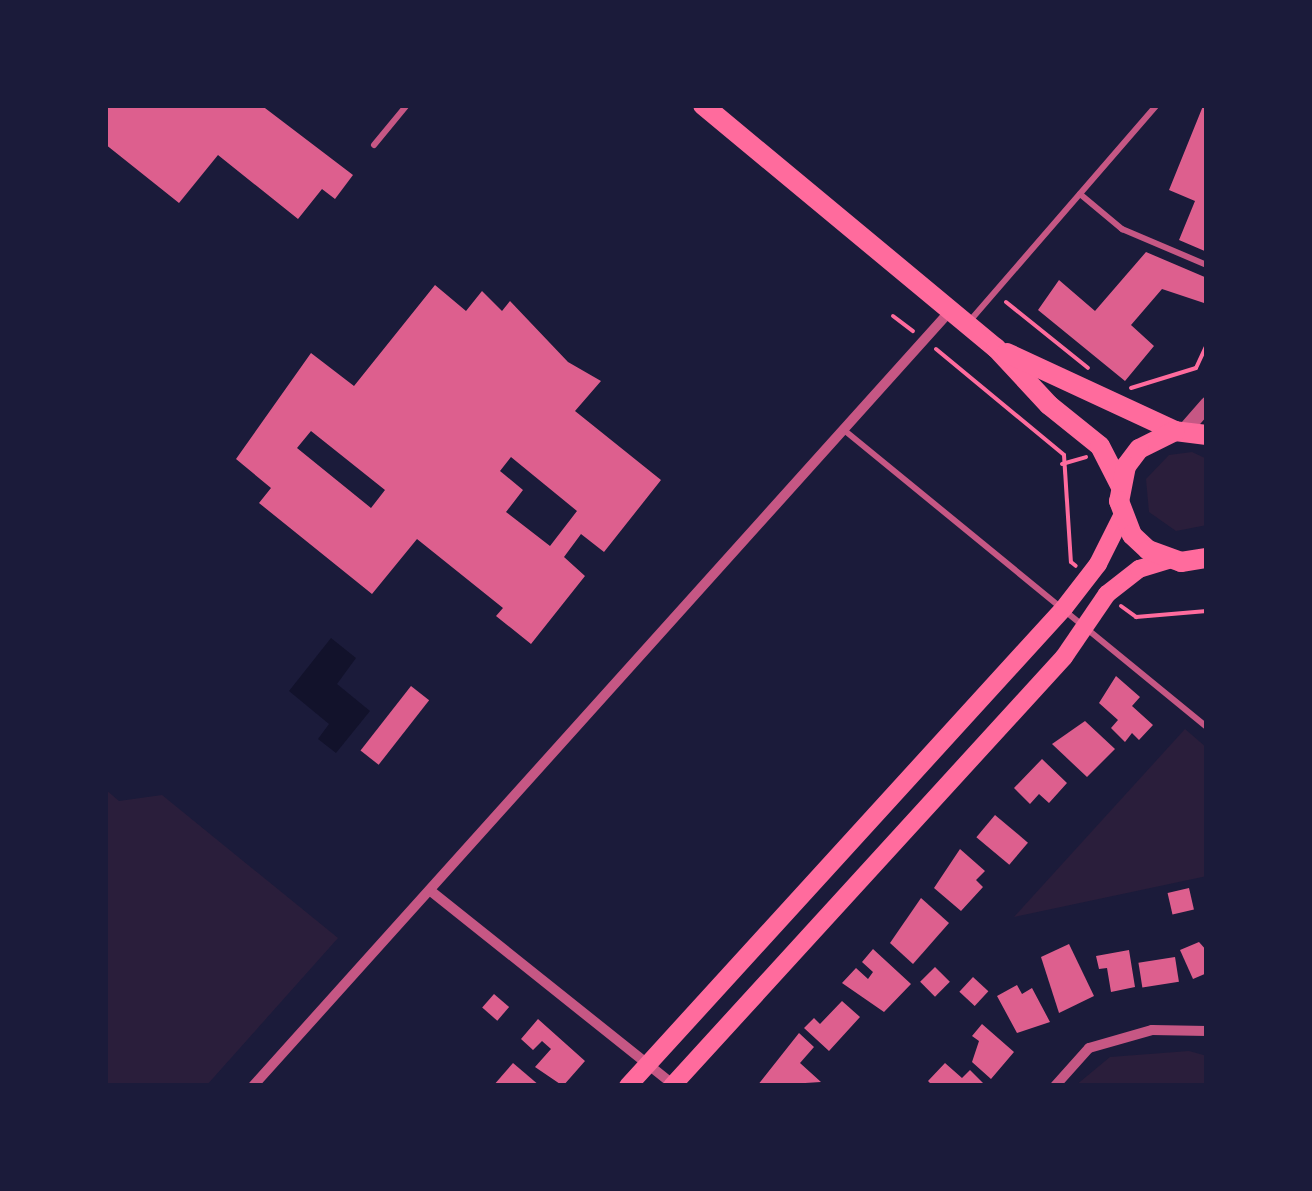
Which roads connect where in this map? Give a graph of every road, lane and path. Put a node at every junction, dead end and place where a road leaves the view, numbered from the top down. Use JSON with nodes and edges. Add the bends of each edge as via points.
{"nodes":[{"id":1,"x":407,"y":105,"type":"edge"},
{"id":2,"x":1157,"y":105,"type":"edge"},
{"id":3,"x":715,"y":109,"type":"edge"},
{"id":4,"x":374,"y":145,"type":"dead end"},
{"id":5,"x":1080,"y":194,"type":"junction"},
{"id":6,"x":1207,"y":265,"type":"edge"},
{"id":7,"x":994,"y":293,"type":"junction"},
{"id":8,"x":893,"y":316,"type":"dead end"},
{"id":9,"x":959,"y":317,"type":"junction"},
{"id":10,"x":908,"y":328,"type":"dead end"},
{"id":11,"x":1207,"y":344,"type":"edge"},
{"id":12,"x":996,"y":348,"type":"junction"},
{"id":13,"x":942,"y":353,"type":"dead end"},
{"id":14,"x":1198,"y":364,"type":"junction"},
{"id":15,"x":1207,"y":367,"type":"edge"},
{"id":16,"x":1099,"y":376,"type":"dead end"},
{"id":17,"x":1114,"y":388,"type":"dead end"},
{"id":18,"x":1207,"y":404,"type":"edge"},
{"id":19,"x":844,"y":430,"type":"junction"},
{"id":20,"x":1180,"y":431,"type":"junction"},
{"id":21,"x":1207,"y":435,"type":"edge"},
{"id":22,"x":1120,"y":485,"type":"junction"},
{"id":23,"x":1122,"y":516,"type":"junction"},
{"id":24,"x":1207,"y":558,"type":"edge"},
{"id":25,"x":1174,"y":561,"type":"junction"},
{"id":26,"x":1078,"y":566,"type":"dead end"},
{"id":27,"x":1207,"y":570,"type":"edge"},
{"id":28,"x":1064,"y":608,"type":"junction"},
{"id":29,"x":1125,"y":610,"type":"dead end"},
{"id":30,"x":1207,"y":611,"type":"edge"},
{"id":31,"x":1087,"y":627,"type":"junction"},
{"id":32,"x":1207,"y":727,"type":"edge"},
{"id":33,"x":432,"y":892,"type":"junction"},
{"id":34,"x":1207,"y":1031,"type":"edge"},
{"id":35,"x":648,"y":1064,"type":"junction"},
{"id":36,"x":253,"y":1086,"type":"edge"},
{"id":37,"x":628,"y":1086,"type":"edge"},
{"id":38,"x":674,"y":1086,"type":"edge"},
{"id":39,"x":1055,"y":1086,"type":"edge"}],
"edges":[{"from":1,"to":4,"type":"lane"},
{"from":2,"to":5,"type":"lane"},
{"from":3,"to":9,"type":"main road"},
{"from":5,"to":6,"type":"lane","via":[[1122,229]]},
{"from":5,"to":7,"type":"lane"},
{"from":7,"to":9,"type":"lane"},
{"from":7,"to":16,"type":"path"},
{"from":8,"to":10,"type":"path"},
{"from":9,"to":12,"type":"main road"},
{"from":9,"to":19,"type":"street"},
{"from":11,"to":14,"type":"path"},
{"from":12,"to":20,"type":"main road"},
{"from":12,"to":22,"type":"main road","via":[[1048,405],[1100,446]]},
{"from":13,"to":26,"type":"path","via":[[1064,456],[1071,562]]},
{"from":14,"to":15,"type":"path"},
{"from":14,"to":17,"type":"path"},
{"from":18,"to":20,"type":"street"},
{"from":19,"to":28,"type":"lane"},
{"from":19,"to":33,"type":"street"},
{"from":20,"to":21,"type":"main road"},
{"from":20,"to":22,"type":"main road","via":[[1138,449]]},
{"from":22,"to":23,"type":"main road"},
{"from":23,"to":25,"type":"main road","via":[[1140,543]]},
{"from":23,"to":28,"type":"main road","via":[[1098,564]]},
{"from":24,"to":25,"type":"main road"},
{"from":25,"to":27,"type":"street"},
{"from":25,"to":31,"type":"main road","via":[[1122,581]]},
{"from":28,"to":31,"type":"lane"},
{"from":28,"to":35,"type":"main road"},
{"from":29,"to":30,"type":"path","via":[[1136,617]]},
{"from":31,"to":32,"type":"lane"},
{"from":31,"to":38,"type":"main road"},
{"from":33,"to":35,"type":"street"},
{"from":33,"to":36,"type":"street"},
{"from":34,"to":39,"type":"street","via":[[1152,1030],[1088,1048]]},
{"from":35,"to":37,"type":"main road"},
{"from":35,"to":38,"type":"street"}]}
